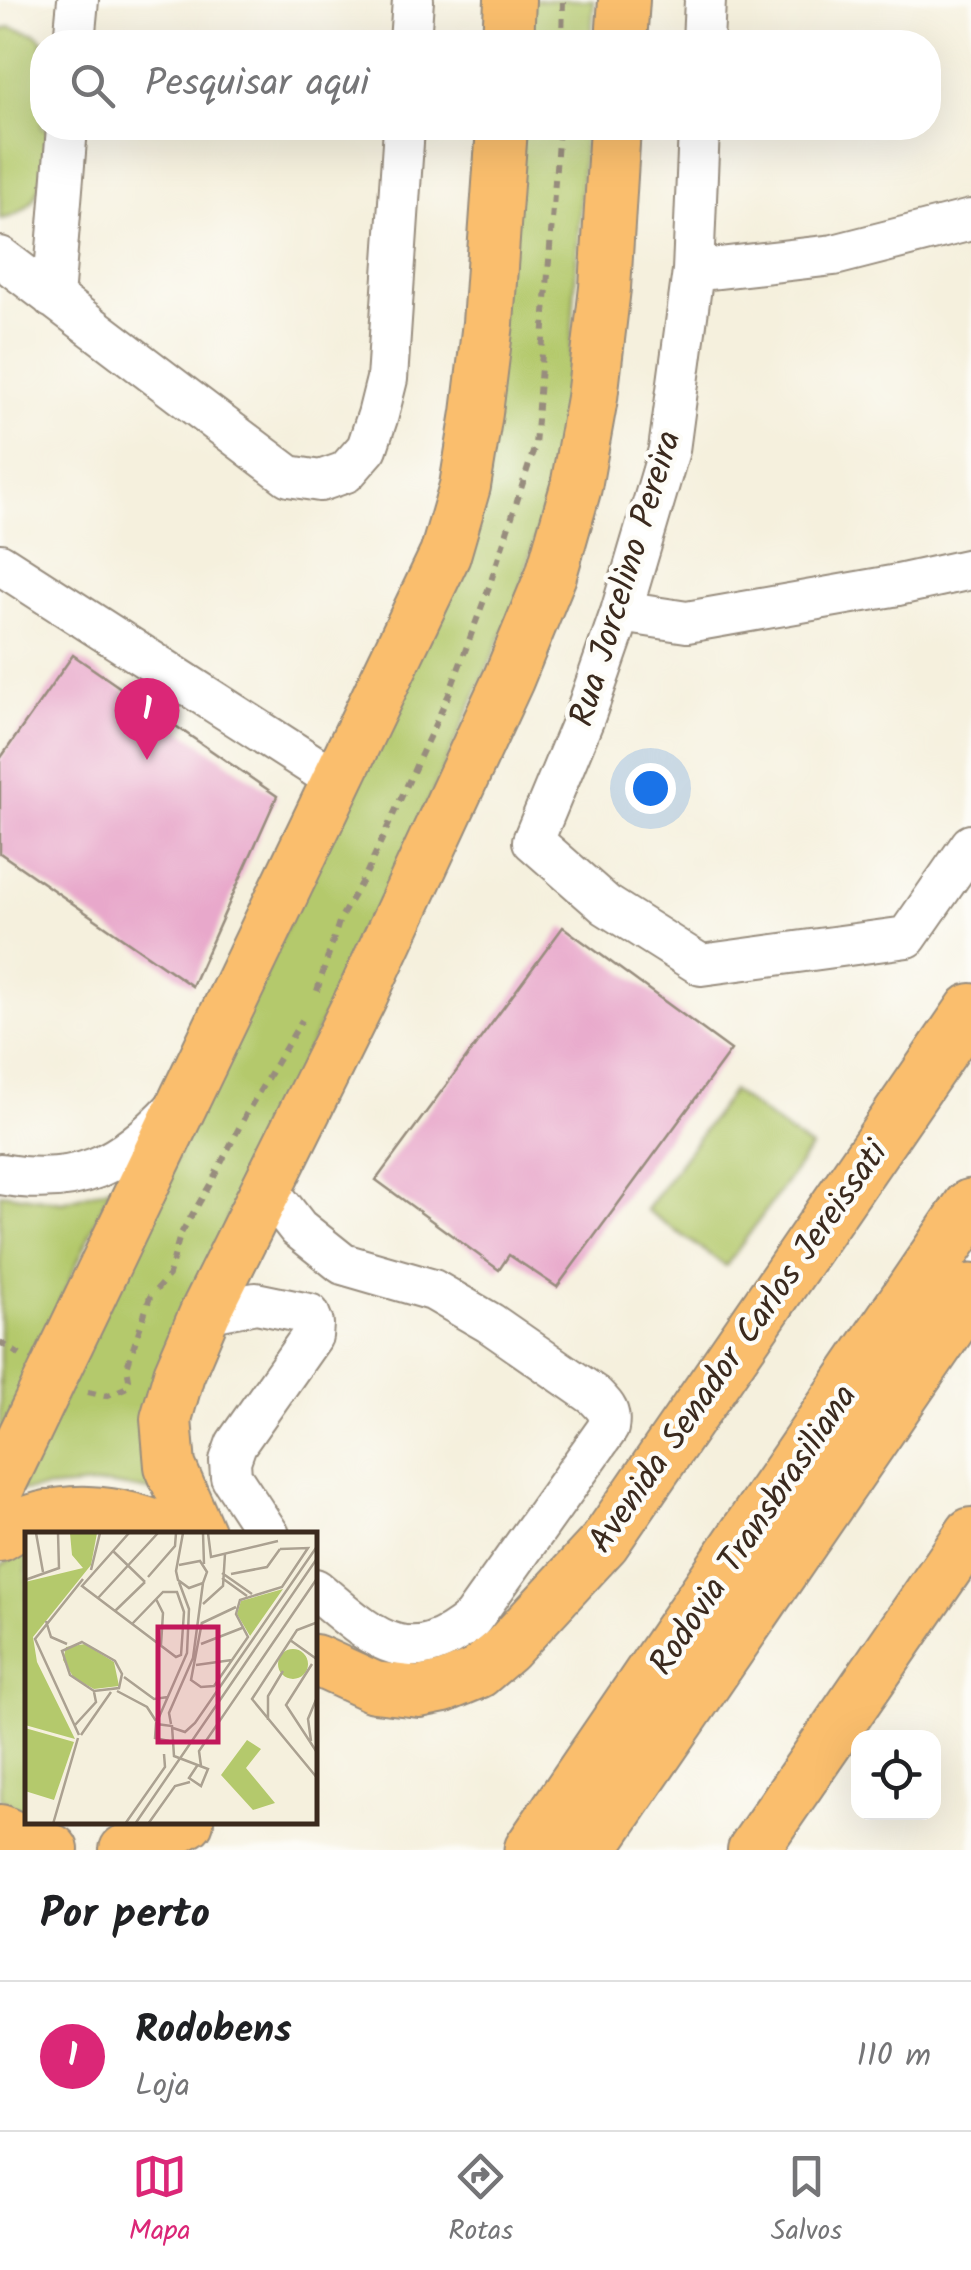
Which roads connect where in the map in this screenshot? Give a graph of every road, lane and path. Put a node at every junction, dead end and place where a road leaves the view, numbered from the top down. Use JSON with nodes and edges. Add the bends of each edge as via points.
{"nodes":[{"id":1,"x":78,"y":0,"type":"edge"},
{"id":2,"x":413,"y":0,"type":"edge"},
{"id":3,"x":510,"y":0,"type":"edge"},
{"id":4,"x":563,"y":0,"type":"edge"},
{"id":5,"x":624,"y":0,"type":"edge"},
{"id":6,"x":705,"y":0,"type":"edge"},
{"id":7,"x":75,"y":30,"type":"edge"},
{"id":8,"x":411,"y":30,"type":"edge"},
{"id":9,"x":509,"y":30,"type":"edge"},
{"id":10,"x":562,"y":30,"type":"edge"},
{"id":11,"x":622,"y":30,"type":"edge"},
{"id":12,"x":704,"y":30,"type":"edge"},
{"id":13,"x":66,"y":140,"type":"edge"},
{"id":14,"x":403,"y":140,"type":"edge"},
{"id":15,"x":501,"y":140,"type":"edge"},
{"id":16,"x":614,"y":140,"type":"edge"},
{"id":17,"x":699,"y":140,"type":"edge"},
{"id":18,"x":971,"y":220,"type":"edge"},
{"id":19,"x":0,"y":257,"type":"edge"},
{"id":20,"x":693,"y":271,"type":"junction"},
{"id":21,"x":53,"y":298,"type":"junction"},
{"id":22,"x":0,"y":564,"type":"edge"},
{"id":23,"x":971,"y":569,"type":"edge"},
{"id":24,"x":621,"y":612,"type":"junction"},
{"id":25,"x":338,"y":782,"type":"junction"},
{"id":26,"x":971,"y":845,"type":"edge"},
{"id":27,"x":971,"y":1009,"type":"edge"},
{"id":28,"x":181,"y":1102,"type":"junction"},
{"id":29,"x":0,"y":1174,"type":"edge"},
{"id":30,"x":266,"y":1188,"type":"junction"},
{"id":31,"x":971,"y":1208,"type":"edge"},
{"id":32,"x":971,"y":1292,"type":"edge"},
{"id":33,"x":205,"y":1313,"type":"junction"},
{"id":34,"x":0,"y":1485,"type":"edge"},
{"id":35,"x":170,"y":1532,"type":"edge"},
{"id":36,"x":199,"y":1532,"type":"edge"},
{"id":37,"x":267,"y":1532,"type":"edge"},
{"id":38,"x":971,"y":1533,"type":"edge"},
{"id":39,"x":0,"y":1536,"type":"edge"},
{"id":40,"x":318,"y":1591,"type":"edge"},
{"id":41,"x":318,"y":1661,"type":"edge"},
{"id":42,"x":184,"y":1825,"type":"edge"},
{"id":43,"x":188,"y":1825,"type":"edge"},
{"id":44,"x":0,"y":1830,"type":"edge"},
{"id":45,"x":54,"y":1850,"type":"edge"},
{"id":46,"x":125,"y":1850,"type":"edge"},
{"id":47,"x":184,"y":1850,"type":"edge"},
{"id":48,"x":532,"y":1850,"type":"edge"},
{"id":49,"x":588,"y":1850,"type":"edge"},
{"id":50,"x":754,"y":1850,"type":"edge"}],
"edges":[{"from":1,"to":7,"type":"street"},
{"from":2,"to":8,"type":"street"},
{"from":3,"to":9,"type":"main road"},
{"from":4,"to":10,"type":"path"},
{"from":5,"to":11,"type":"main road"},
{"from":6,"to":12,"type":"street"},
{"from":13,"to":21,"type":"street"},
{"from":14,"to":21,"type":"street","via":[[387,380],[367,448],[346,472],[320,481],[288,476]]},
{"from":15,"to":25,"type":"main road","via":[[488,323],[465,486],[445,555]]},
{"from":16,"to":30,"type":"main road","via":[[592,398],[552,575],[369,980]]},
{"from":17,"to":20,"type":"street","name":"Rua Jorcelino Pereira"},
{"from":18,"to":20,"type":"street","via":[[834,256]]},
{"from":19,"to":21,"type":"street"},
{"from":20,"to":24,"type":"street","name":"Rua Jorcelino Pereira","via":[[670,450]]},
{"from":22,"to":25,"type":"street"},
{"from":23,"to":24,"type":"street","via":[[687,622]]},
{"from":24,"to":26,"type":"street","name":"Rua Jorcelino Pereira","via":[[533,841],[606,906],[701,965],[907,937]]},
{"from":25,"to":28,"type":"main road"},
{"from":27,"to":41,"type":"main road","name":"Avenida Senador Carlos Jereissati","via":[[604,1544],[506,1649],[478,1673],[419,1692],[374,1686]]},
{"from":28,"to":29,"type":"street","via":[[148,1137],[95,1171],[58,1179]]},
{"from":28,"to":34,"type":"main road"},
{"from":30,"to":33,"type":"main road"},
{"from":30,"to":40,"type":"street","via":[[298,1228],[344,1264],[432,1290],[490,1322],[594,1396],[610,1418],[459,1630],[419,1646],[374,1638]]},
{"from":31,"to":48,"type":"highway","name":"Rodovia Transbrasiliana"},
{"from":32,"to":49,"type":"highway","name":"Rodovia Transbrasiliana"},
{"from":33,"to":36,"type":"main road","via":[[166,1420],[170,1466]]},
{"from":33,"to":37,"type":"street","via":[[256,1303],[309,1314],[312,1324],[312,1336],[230,1461],[231,1477]]},
{"from":35,"to":39,"type":"main road","via":[[130,1516],[76,1511]]},
{"from":38,"to":50,"type":"main road"},
{"from":42,"to":46,"type":"main road"},
{"from":43,"to":47,"type":"main road"},
{"from":44,"to":45,"type":"main road"}]}
